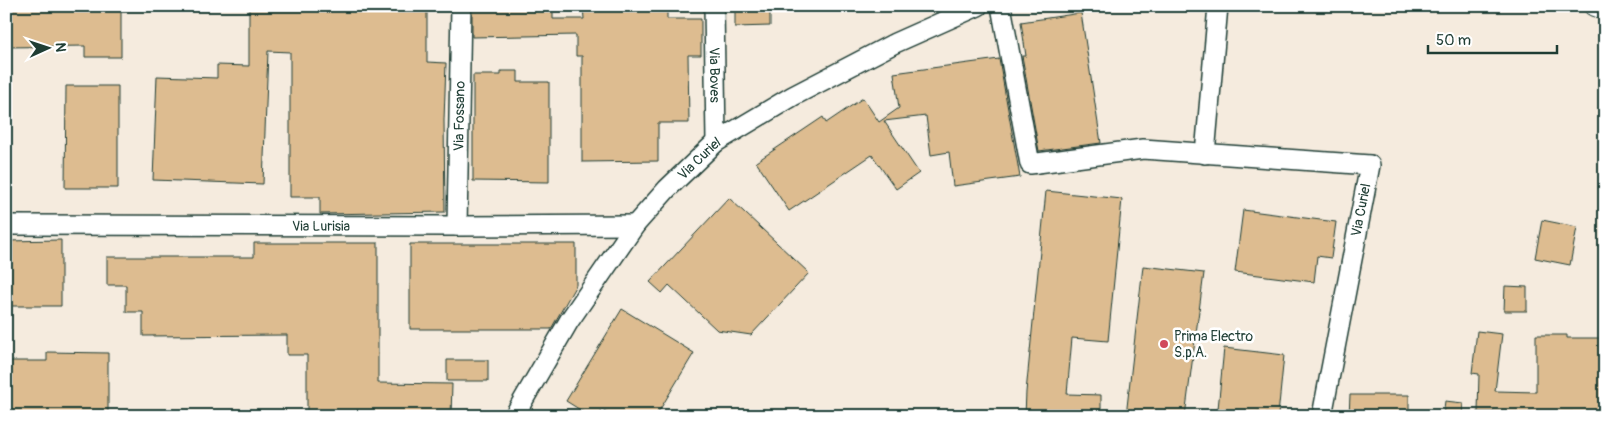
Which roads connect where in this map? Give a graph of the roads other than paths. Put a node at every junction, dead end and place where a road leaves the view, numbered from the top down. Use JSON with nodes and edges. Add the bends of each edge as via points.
{"nodes":[{"id":1,"x":461,"y":6,"type":"edge"},
{"id":2,"x":714,"y":6,"type":"edge"},
{"id":3,"x":978,"y":6,"type":"edge"},
{"id":4,"x":1001,"y":6,"type":"edge"},
{"id":5,"x":1218,"y":6,"type":"edge"},
{"id":6,"x":1594,"y":6,"type":"edge"},
{"id":7,"x":1605,"y":10,"type":"edge"},
{"id":8,"x":716,"y":142,"type":"junction"},
{"id":9,"x":1206,"y":154,"type":"junction"},
{"id":10,"x":635,"y":224,"type":"junction"},
{"id":11,"x":6,"y":225,"type":"edge"},
{"id":12,"x":457,"y":226,"type":"junction"},
{"id":13,"x":514,"y":416,"type":"edge"},
{"id":14,"x":1322,"y":416,"type":"edge"}],
"edges":[{"from":1,"to":12,"type":"street","name":"Via Fossano"},
{"from":2,"to":8,"type":"street","name":"Via Boves"},
{"from":3,"to":8,"type":"street","name":"Via Curiel","via":[[894,43],[793,96]]},
{"from":4,"to":9,"type":"street","name":"Via Curiel","via":[[1030,164],[1143,149]]},
{"from":5,"to":9,"type":"street"},
{"from":6,"to":7,"type":"street"},
{"from":8,"to":10,"type":"street","name":"Via Curiel"},
{"from":9,"to":14,"type":"street","name":"Via Curiel","via":[[1370,165]]},
{"from":10,"to":12,"type":"street","name":"Via Lurisia"},
{"from":10,"to":13,"type":"street","name":"Via Curiel","via":[[569,321]]},
{"from":11,"to":12,"type":"street","name":"Via Lurisia"}]}
